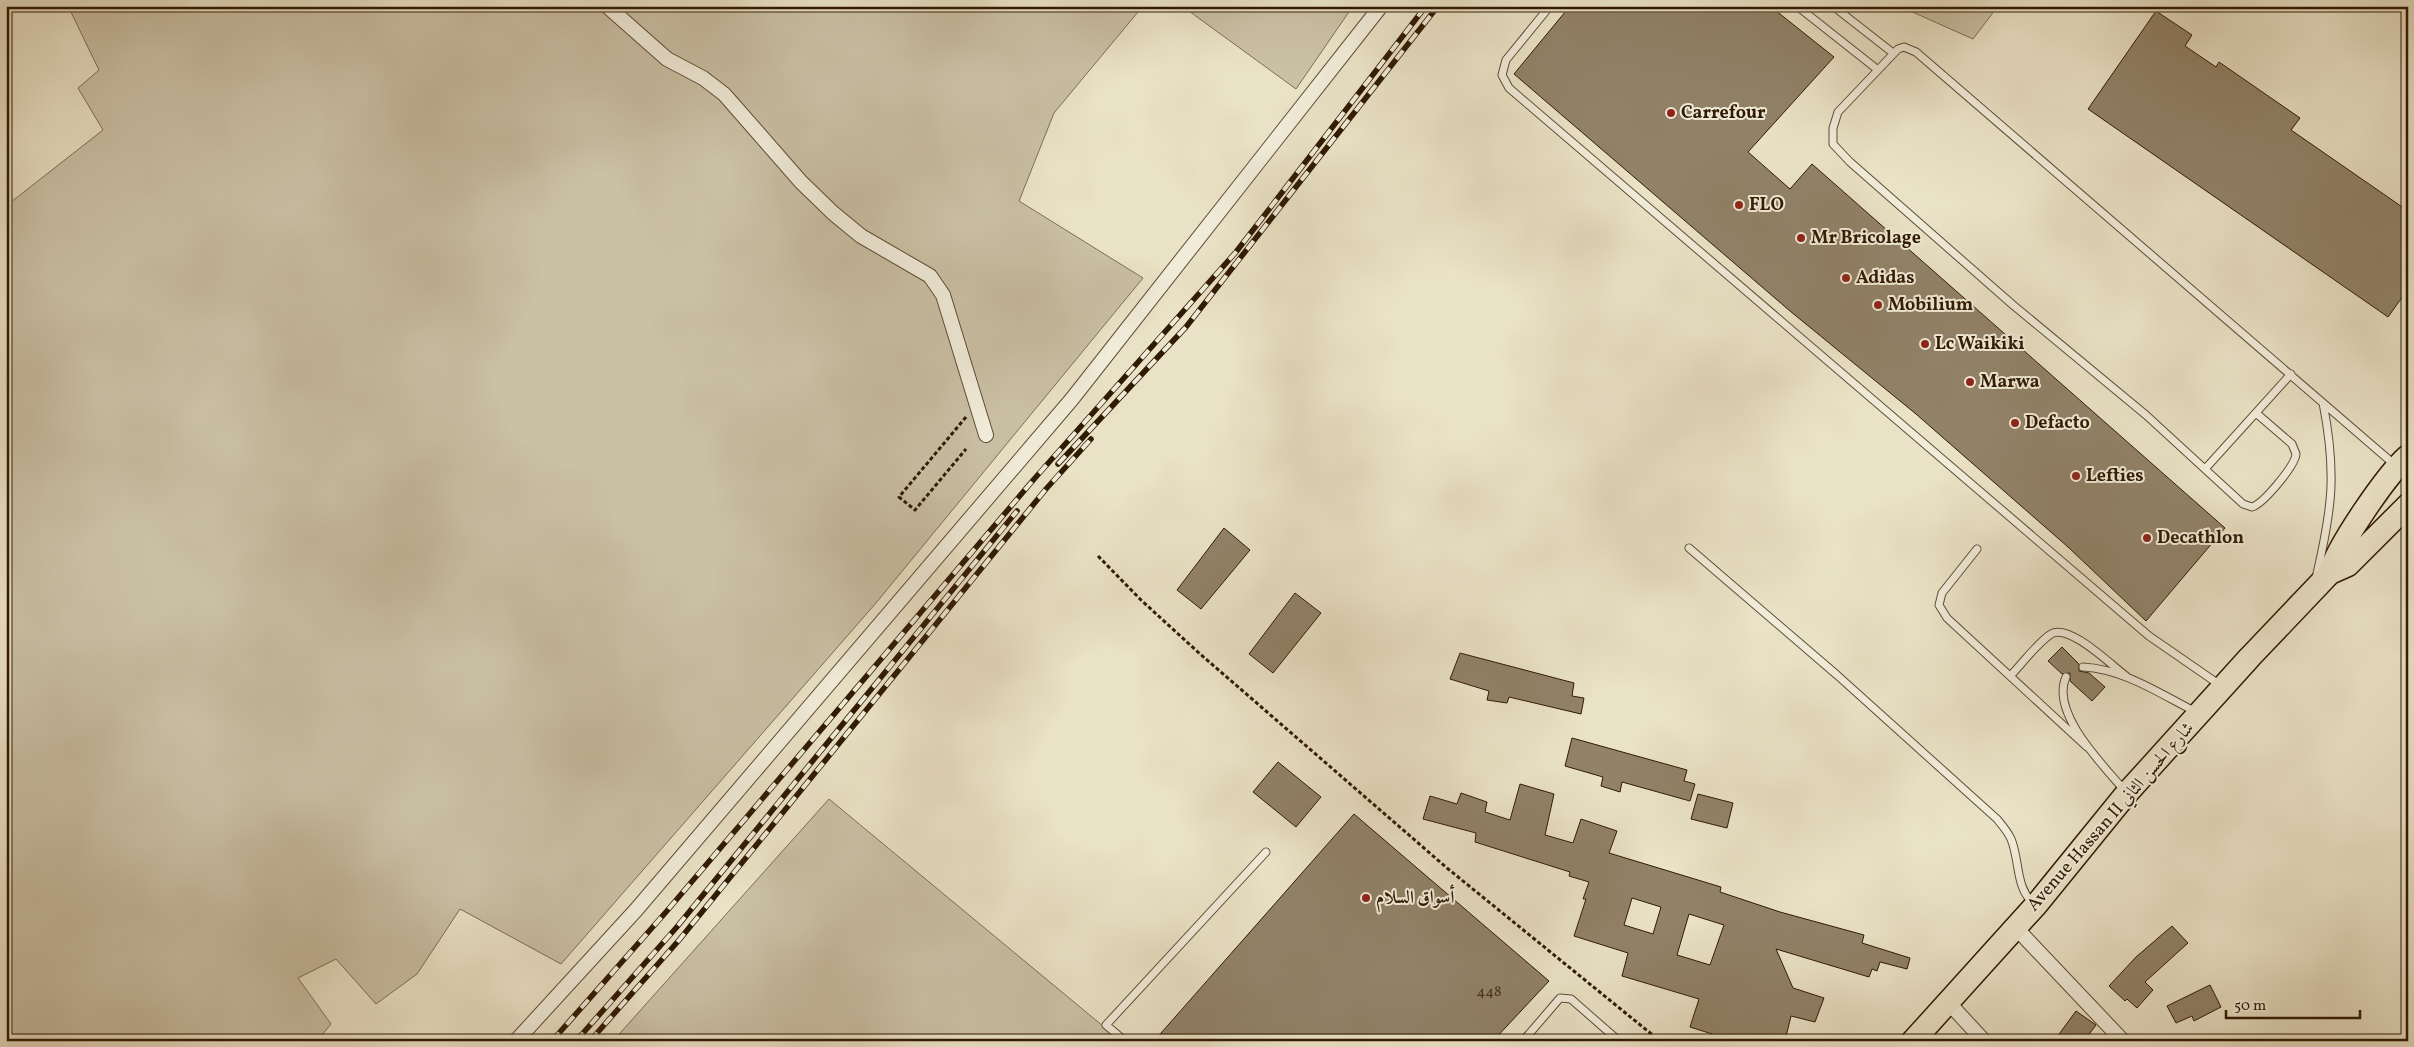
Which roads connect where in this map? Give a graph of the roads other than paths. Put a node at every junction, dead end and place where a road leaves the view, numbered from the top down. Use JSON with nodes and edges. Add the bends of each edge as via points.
{"nodes":[{"id":1,"x":607,"y":6,"type":"edge"},
{"id":2,"x":1381,"y":6,"type":"edge"},
{"id":3,"x":1550,"y":6,"type":"edge"},
{"id":4,"x":1797,"y":6,"type":"edge"},
{"id":5,"x":1833,"y":6,"type":"edge"},
{"id":6,"x":1894,"y":53,"type":"junction"},
{"id":7,"x":1878,"y":70,"type":"junction"},
{"id":8,"x":2291,"y":374,"type":"junction"},
{"id":9,"x":2323,"y":403,"type":"junction"},
{"id":10,"x":2256,"y":413,"type":"junction"},
{"id":11,"x":986,"y":434,"type":"dead end"},
{"id":12,"x":2398,"y":467,"type":"edge"},
{"id":13,"x":2205,"y":469,"type":"junction"},
{"id":14,"x":2408,"y":505,"type":"edge"},
{"id":15,"x":1689,"y":548,"type":"dead end"},
{"id":16,"x":1977,"y":549,"type":"dead end"},
{"id":17,"x":2330,"y":573,"type":"junction"},
{"id":18,"x":2314,"y":590,"type":"junction"},
{"id":19,"x":2083,"y":667,"type":"dead end"},
{"id":20,"x":2010,"y":676,"type":"junction"},
{"id":21,"x":2126,"y":676,"type":"junction"},
{"id":22,"x":2066,"y":677,"type":"dead end"},
{"id":23,"x":2224,"y":687,"type":"junction"},
{"id":24,"x":2200,"y":714,"type":"junction"},
{"id":25,"x":2087,"y":747,"type":"junction"},
{"id":26,"x":2127,"y":793,"type":"junction"},
{"id":27,"x":1266,"y":852,"type":"dead end"},
{"id":28,"x":2036,"y":905,"type":"junction"},
{"id":29,"x":2016,"y":928,"type":"junction"},
{"id":30,"x":1948,"y":1002,"type":"junction"},
{"id":31,"x":516,"y":1041,"type":"edge"},
{"id":32,"x":1125,"y":1041,"type":"edge"},
{"id":33,"x":1523,"y":1041,"type":"edge"},
{"id":34,"x":1619,"y":1041,"type":"edge"},
{"id":35,"x":1913,"y":1041,"type":"edge"},
{"id":36,"x":1984,"y":1041,"type":"edge"},
{"id":37,"x":2124,"y":1041,"type":"edge"}],
"edges":[{"from":1,"to":11,"type":"street","via":[[667,59],[724,94],[801,182],[833,213],[869,240],[930,276],[943,295]]},
{"from":2,"to":31,"type":"street","via":[[1072,399],[636,910]]},
{"from":3,"to":23,"type":"lane","via":[[1506,60],[1502,75],[1509,88],[2142,630]]},
{"from":4,"to":7,"type":"lane"},
{"from":5,"to":6,"type":"lane"},
{"from":6,"to":7,"type":"lane"},
{"from":6,"to":8,"type":"lane","via":[[1904,47],[1916,52]]},
{"from":7,"to":13,"type":"lane","via":[[1838,112],[1833,144],[1941,242]]},
{"from":8,"to":9,"type":"lane"},
{"from":8,"to":10,"type":"lane"},
{"from":9,"to":12,"type":"lane"},
{"from":9,"to":18,"type":"lane","via":[[2332,456],[2333,486]]},
{"from":10,"to":13,"type":"lane"},
{"from":10,"to":13,"type":"lane","via":[[2295,448],[2293,465],[2278,482],[2256,506],[2247,506]]},
{"from":12,"to":14,"type":"main road","via":[[2391,492]]},
{"from":12,"to":17,"type":"main road","name":"Avenue Hassan II شارع الحسن الثاني","via":[[2341,547]]},
{"from":14,"to":17,"type":"main road","name":"Avenue Hassan II شارع الحسن الثاني","via":[[2359,556]]},
{"from":15,"to":28,"type":"lane","via":[[1997,819],[2010,838],[2025,892]]},
{"from":16,"to":20,"type":"lane","via":[[1942,593],[1939,605],[1947,618]]},
{"from":17,"to":18,"type":"main road","name":"Avenue Hassan II شارع الحسن الثاني"},
{"from":18,"to":23,"type":"main road","name":"Avenue Hassan II شارع الحسن الثاني"},
{"from":19,"to":21,"type":"lane"},
{"from":20,"to":21,"type":"lane","via":[[2050,635],[2060,631],[2072,634]]},
{"from":20,"to":25,"type":"lane"},
{"from":21,"to":24,"type":"lane"},
{"from":22,"to":25,"type":"lane","via":[[2062,690],[2064,703]]},
{"from":23,"to":24,"type":"main road","name":"Avenue Hassan II شارع الحسن الثاني"},
{"from":24,"to":26,"type":"main road","name":"Avenue Hassan II شارع الحسن الثاني"},
{"from":25,"to":26,"type":"lane"},
{"from":26,"to":28,"type":"main road","name":"Avenue Hassan II شارع الحسن الثاني"},
{"from":27,"to":32,"type":"lane","via":[[1106,1025]]},
{"from":28,"to":29,"type":"main road","name":"Avenue Hassan II شارع الحسن الثاني"},
{"from":29,"to":30,"type":"main road","name":"Avenue Hassan II شارع الحسن الثاني"},
{"from":29,"to":37,"type":"street"},
{"from":30,"to":35,"type":"main road","name":"Avenue Hassan II شارع الحسن الثاني"},
{"from":30,"to":36,"type":"street"},
{"from":33,"to":34,"type":"lane","via":[[1560,998],[1566,997]]}]}
